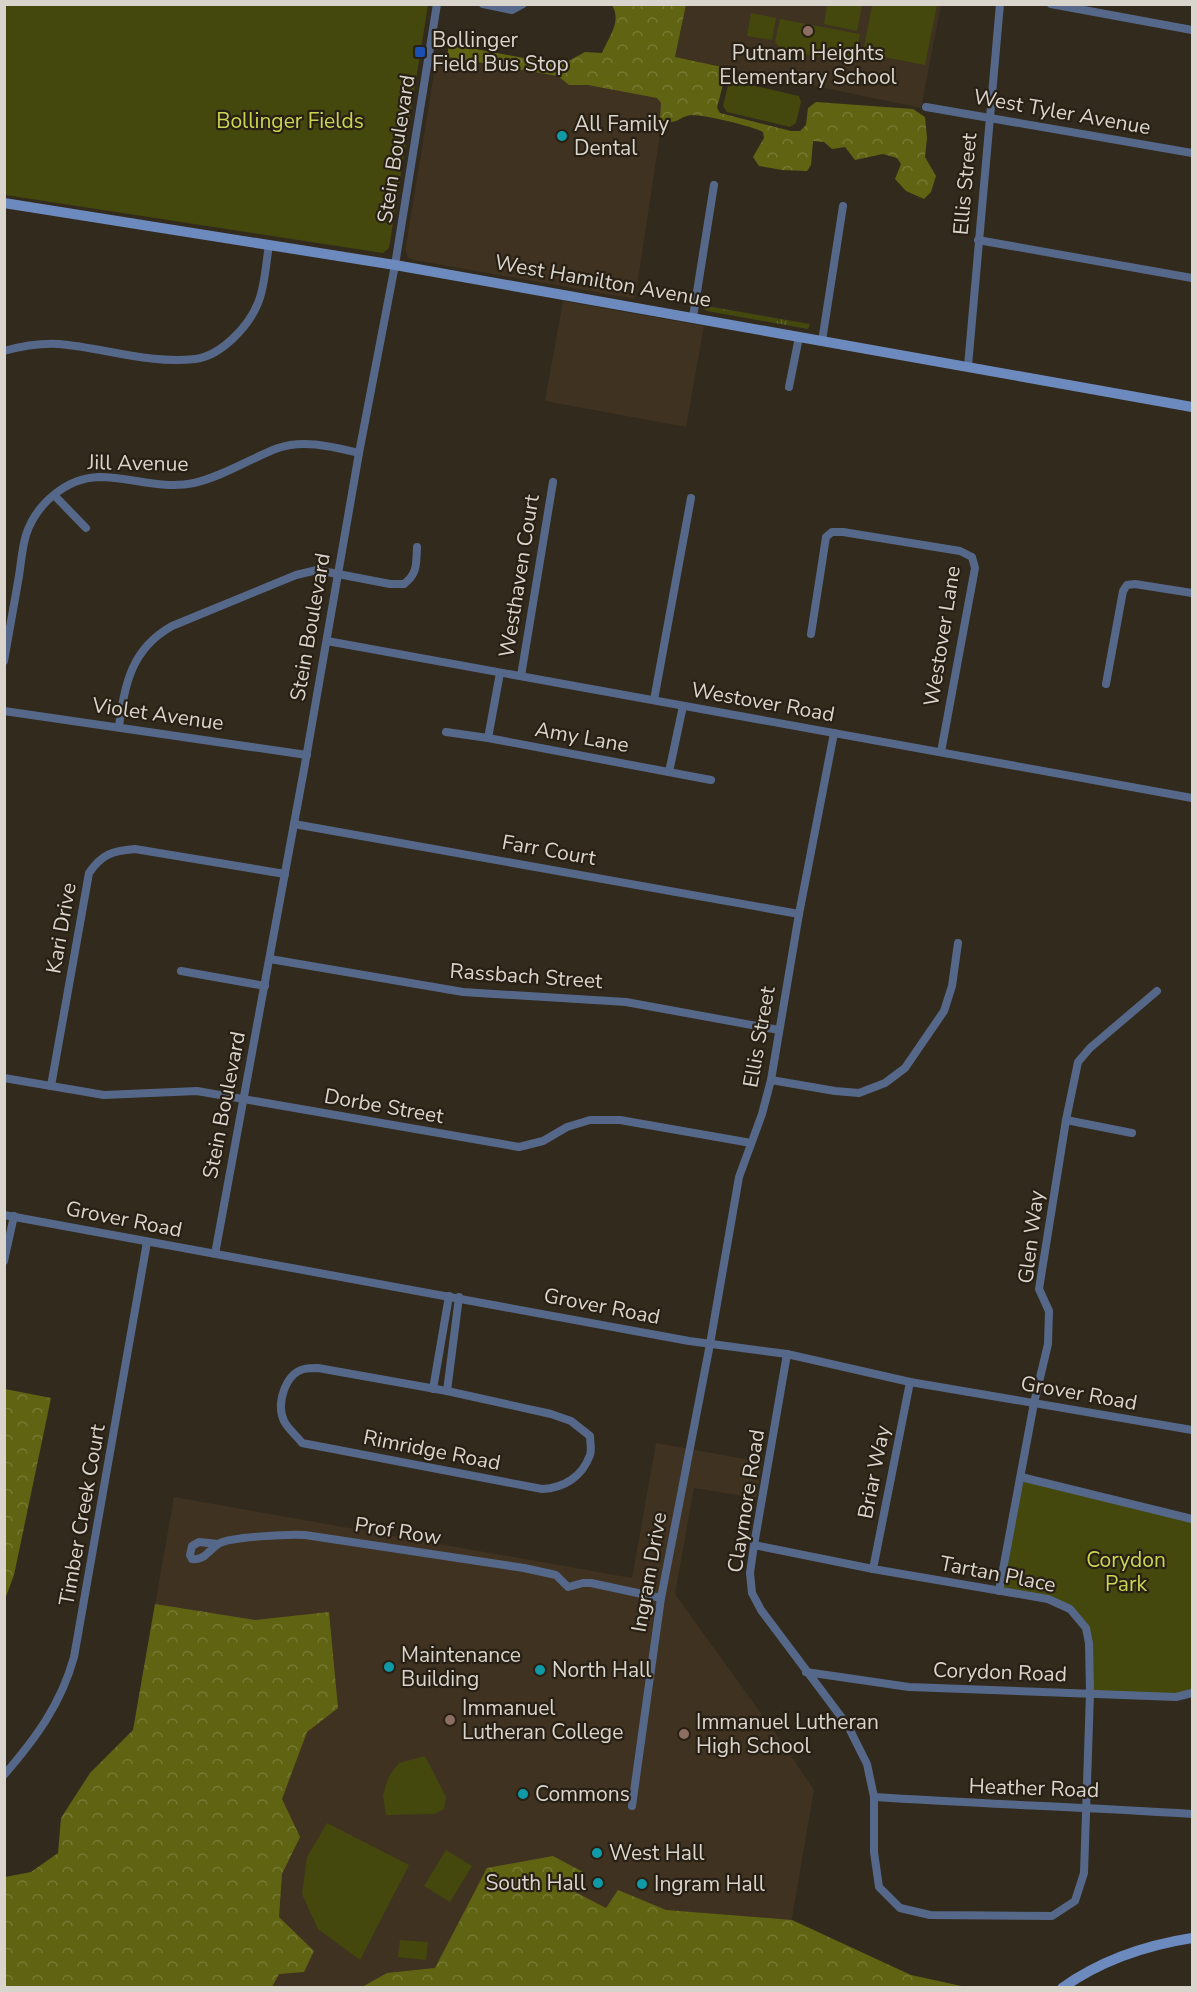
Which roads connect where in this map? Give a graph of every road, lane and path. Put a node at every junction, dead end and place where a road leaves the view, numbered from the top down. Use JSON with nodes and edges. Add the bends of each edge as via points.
{"nodes":[{"id":1,"x":437,"y":4,"type":"edge"},
{"id":2,"x":483,"y":4,"type":"edge"},
{"id":3,"x":523,"y":4,"type":"edge"},
{"id":4,"x":1000,"y":4,"type":"edge"},
{"id":5,"x":1051,"y":4,"type":"edge"},
{"id":6,"x":1192,"y":30,"type":"edge"},
{"id":7,"x":926,"y":107,"type":"dead end"},
{"id":8,"x":989,"y":117,"type":"junction"},
{"id":9,"x":1192,"y":153,"type":"edge"},
{"id":10,"x":714,"y":185,"type":"dead end"},
{"id":11,"x":4,"y":203,"type":"edge"},
{"id":12,"x":843,"y":206,"type":"dead end"},
{"id":13,"x":978,"y":240,"type":"junction"},
{"id":14,"x":269,"y":244,"type":"junction"},
{"id":15,"x":395,"y":265,"type":"junction"},
{"id":16,"x":1192,"y":278,"type":"edge"},
{"id":17,"x":693,"y":317,"type":"junction"},
{"id":18,"x":799,"y":337,"type":"junction"},
{"id":19,"x":822,"y":340,"type":"junction"},
{"id":20,"x":4,"y":351,"type":"edge"},
{"id":21,"x":968,"y":366,"type":"junction"},
{"id":22,"x":789,"y":387,"type":"dead end"},
{"id":23,"x":1192,"y":407,"type":"edge"},
{"id":24,"x":359,"y":453,"type":"junction"},
{"id":25,"x":553,"y":482,"type":"dead end"},
{"id":26,"x":54,"y":495,"type":"junction"},
{"id":27,"x":690,"y":498,"type":"dead end"},
{"id":28,"x":86,"y":528,"type":"dead end"},
{"id":29,"x":417,"y":548,"type":"dead end"},
{"id":30,"x":337,"y":573,"type":"junction"},
{"id":31,"x":1192,"y":593,"type":"edge"},
{"id":32,"x":811,"y":634,"type":"dead end"},
{"id":33,"x":327,"y":641,"type":"junction"},
{"id":34,"x":4,"y":661,"type":"edge"},
{"id":35,"x":500,"y":673,"type":"junction"},
{"id":36,"x":521,"y":676,"type":"junction"},
{"id":37,"x":1106,"y":684,"type":"dead end"},
{"id":38,"x":654,"y":700,"type":"junction"},
{"id":39,"x":683,"y":706,"type":"junction"},
{"id":40,"x":4,"y":711,"type":"edge"},
{"id":41,"x":119,"y":726,"type":"junction"},
{"id":42,"x":446,"y":732,"type":"dead end"},
{"id":43,"x":834,"y":733,"type":"junction"},
{"id":44,"x":488,"y":738,"type":"junction"},
{"id":45,"x":941,"y":752,"type":"junction"},
{"id":46,"x":306,"y":755,"type":"junction"},
{"id":47,"x":669,"y":772,"type":"junction"},
{"id":48,"x":711,"y":780,"type":"dead end"},
{"id":49,"x":1192,"y":798,"type":"edge"},
{"id":50,"x":294,"y":824,"type":"junction"},
{"id":51,"x":285,"y":874,"type":"junction"},
{"id":52,"x":799,"y":914,"type":"junction"},
{"id":53,"x":958,"y":943,"type":"dead end"},
{"id":54,"x":270,"y":959,"type":"junction"},
{"id":55,"x":181,"y":971,"type":"dead end"},
{"id":56,"x":265,"y":986,"type":"junction"},
{"id":57,"x":1158,"y":991,"type":"dead end"},
{"id":58,"x":779,"y":1030,"type":"junction"},
{"id":59,"x":4,"y":1078,"type":"edge"},
{"id":60,"x":771,"y":1080,"type":"junction"},
{"id":61,"x":51,"y":1086,"type":"junction"},
{"id":62,"x":244,"y":1099,"type":"junction"},
{"id":63,"x":1066,"y":1120,"type":"junction"},
{"id":64,"x":1132,"y":1133,"type":"dead end"},
{"id":65,"x":751,"y":1143,"type":"junction"},
{"id":66,"x":4,"y":1215,"type":"edge"},
{"id":67,"x":14,"y":1216,"type":"junction"},
{"id":68,"x":147,"y":1242,"type":"junction"},
{"id":69,"x":214,"y":1254,"type":"junction"},
{"id":70,"x":4,"y":1262,"type":"edge"},
{"id":71,"x":449,"y":1296,"type":"junction"},
{"id":72,"x":459,"y":1297,"type":"junction"},
{"id":73,"x":710,"y":1344,"type":"junction"},
{"id":74,"x":787,"y":1354,"type":"junction"},
{"id":75,"x":910,"y":1382,"type":"junction"},
{"id":76,"x":433,"y":1389,"type":"junction"},
{"id":77,"x":447,"y":1391,"type":"junction"},
{"id":78,"x":1034,"y":1403,"type":"junction"},
{"id":79,"x":1192,"y":1430,"type":"edge"},
{"id":80,"x":1021,"y":1477,"type":"junction"},
{"id":81,"x":1192,"y":1519,"type":"edge"},
{"id":82,"x":218,"y":1544,"type":"dead end"},
{"id":83,"x":754,"y":1545,"type":"junction"},
{"id":84,"x":873,"y":1569,"type":"junction"},
{"id":85,"x":999,"y":1591,"type":"junction"},
{"id":86,"x":662,"y":1598,"type":"junction"},
{"id":87,"x":807,"y":1672,"type":"junction"},
{"id":88,"x":1090,"y":1693,"type":"junction"},
{"id":89,"x":1192,"y":1693,"type":"edge"},
{"id":90,"x":4,"y":1774,"type":"edge"},
{"id":91,"x":874,"y":1797,"type":"junction"},
{"id":92,"x":632,"y":1806,"type":"dead end"},
{"id":93,"x":1086,"y":1807,"type":"junction"},
{"id":94,"x":1192,"y":1814,"type":"edge"},
{"id":95,"x":1192,"y":1938,"type":"edge"},
{"id":96,"x":1062,"y":1988,"type":"edge"}],
"edges":[{"from":1,"to":15,"type":"street","name":"Stein Boulevard"},
{"from":2,"to":3,"type":"street","via":[[512,10]]},
{"from":4,"to":8,"type":"street","name":"Ellis Street"},
{"from":5,"to":6,"type":"street"},
{"from":7,"to":8,"type":"street","name":"West Tyler Avenue"},
{"from":8,"to":9,"type":"street","name":"West Tyler Avenue"},
{"from":8,"to":13,"type":"street","name":"Ellis Street"},
{"from":10,"to":17,"type":"street"},
{"from":11,"to":14,"type":"street","name":"West Hamilton Avenue"},
{"from":12,"to":19,"type":"street"},
{"from":13,"to":16,"type":"street"},
{"from":13,"to":21,"type":"street","name":"Ellis Street"},
{"from":14,"to":15,"type":"street","name":"West Hamilton Avenue"},
{"from":14,"to":20,"type":"street","via":[[258,303],[247,322],[235,338],[197,359],[142,358],[58,344],[26,345]]},
{"from":15,"to":17,"type":"street","name":"West Hamilton Avenue"},
{"from":15,"to":24,"type":"street","name":"Stein Boulevard"},
{"from":17,"to":18,"type":"street","name":"West Hamilton Avenue"},
{"from":18,"to":19,"type":"street","name":"West Hamilton Avenue"},
{"from":18,"to":22,"type":"street"},
{"from":19,"to":21,"type":"street","name":"West Hamilton Avenue"},
{"from":21,"to":23,"type":"street","name":"West Hamilton Avenue"},
{"from":24,"to":26,"type":"street","name":"Jill Avenue","via":[[302,444],[280,448],[208,480],[166,485],[95,477],[73,482]]},
{"from":24,"to":30,"type":"street","name":"Stein Boulevard"},
{"from":25,"to":36,"type":"street","name":"Westhaven Court"},
{"from":26,"to":28,"type":"street"},
{"from":26,"to":34,"type":"street","name":"Jill Avenue","via":[[36,513],[26,535]]},
{"from":27,"to":38,"type":"street"},
{"from":29,"to":30,"type":"street","via":[[416,567],[412,578],[404,584]]},
{"from":30,"to":33,"type":"street","name":"Stein Boulevard"},
{"from":30,"to":41,"type":"street","via":[[317,570],[296,575],[159,633],[129,673]]},
{"from":31,"to":37,"type":"street","via":[[1127,585],[1122,591]]},
{"from":32,"to":45,"type":"street","name":"Westover Lane","via":[[826,537],[832,532],[960,551],[972,557],[975,568]]},
{"from":33,"to":35,"type":"street","name":"Westover Road"},
{"from":33,"to":46,"type":"street","name":"Stein Boulevard"},
{"from":35,"to":36,"type":"street","name":"Westover Road"},
{"from":35,"to":44,"type":"street"},
{"from":36,"to":38,"type":"street","name":"Westover Road"},
{"from":38,"to":39,"type":"street","name":"Westover Road"},
{"from":39,"to":43,"type":"street","name":"Westover Road"},
{"from":39,"to":47,"type":"street"},
{"from":40,"to":41,"type":"street","name":"Violet Avenue"},
{"from":41,"to":46,"type":"street","name":"Violet Avenue"},
{"from":42,"to":44,"type":"street","name":"Amy Lane"},
{"from":43,"to":45,"type":"street","name":"Westover Road"},
{"from":43,"to":52,"type":"street","name":"Ellis Street"},
{"from":44,"to":47,"type":"street","name":"Amy Lane"},
{"from":45,"to":49,"type":"street","name":"Westover Road"},
{"from":46,"to":50,"type":"street","name":"Stein Boulevard"},
{"from":47,"to":48,"type":"street","name":"Amy Lane"},
{"from":50,"to":51,"type":"street","name":"Stein Boulevard"},
{"from":50,"to":52,"type":"street","name":"Farr Court"},
{"from":51,"to":54,"type":"street","name":"Stein Boulevard"},
{"from":51,"to":61,"type":"street","name":"Kari Drive","via":[[135,849],[111,853],[96,863],[89,873]]},
{"from":52,"to":58,"type":"street","name":"Ellis Street"},
{"from":53,"to":60,"type":"street","via":[[944,1011],[905,1068],[885,1083],[859,1093]]},
{"from":54,"to":56,"type":"street","name":"Stein Boulevard"},
{"from":54,"to":58,"type":"street","name":"Rassbach Street","via":[[463,992],[626,1002]]},
{"from":55,"to":56,"type":"street"},
{"from":56,"to":62,"type":"street","name":"Stein Boulevard"},
{"from":57,"to":63,"type":"street","name":"Glen Way","via":[[1078,1062]]},
{"from":58,"to":60,"type":"street","name":"Ellis Street"},
{"from":59,"to":61,"type":"street","name":"Dorbe Street"},
{"from":60,"to":65,"type":"street","name":"Ellis Street"},
{"from":61,"to":62,"type":"street","name":"Dorbe Street","via":[[104,1095],[196,1091]]},
{"from":62,"to":65,"type":"street","name":"Dorbe Street","via":[[519,1147],[590,1120],[620,1120]]},
{"from":62,"to":69,"type":"street","name":"Stein Boulevard"},
{"from":63,"to":64,"type":"street"},
{"from":63,"to":78,"type":"street","name":"Glen Way","via":[[1039,1289],[1049,1311],[1048,1344]]},
{"from":65,"to":73,"type":"street","name":"Ellis Street","via":[[739,1177]]},
{"from":66,"to":67,"type":"street","name":"Grover Road"},
{"from":67,"to":68,"type":"street","name":"Grover Road"},
{"from":67,"to":70,"type":"street"},
{"from":68,"to":69,"type":"street","name":"Grover Road"},
{"from":68,"to":90,"type":"street","name":"Timber Creek Court","via":[[74,1657],[41,1730]]},
{"from":69,"to":71,"type":"street","name":"Grover Road"},
{"from":71,"to":72,"type":"street","name":"Grover Road"},
{"from":71,"to":76,"type":"street"},
{"from":72,"to":73,"type":"street","name":"Grover Road"},
{"from":72,"to":77,"type":"street"},
{"from":73,"to":74,"type":"street","name":"Grover Road"},
{"from":73,"to":86,"type":"street","name":"Ingram Drive"},
{"from":74,"to":75,"type":"street","name":"Grover Road"},
{"from":74,"to":83,"type":"street","name":"Claymore Road"},
{"from":75,"to":78,"type":"street","name":"Grover Road"},
{"from":75,"to":84,"type":"street","name":"Briar Way"},
{"from":76,"to":77,"type":"street","name":"Rimridge Road"},
{"from":76,"to":77,"type":"street","name":"Rimridge Road","via":[[318,1368],[303,1369],[292,1375],[285,1387],[284,1420],[302,1443],[542,1489],[556,1489],[573,1480],[591,1453],[590,1436],[571,1421]]},
{"from":78,"to":79,"type":"street","name":"Grover Road"},
{"from":78,"to":80,"type":"street","name":"Glen Way"},
{"from":80,"to":81,"type":"street"},
{"from":80,"to":85,"type":"street","name":"Glen Way"},
{"from":82,"to":86,"type":"street","name":"Prof Row","via":[[305,1535],[524,1568],[556,1575],[568,1587],[591,1583]]},
{"from":83,"to":84,"type":"street","name":"Tartan Place"},
{"from":83,"to":87,"type":"street","name":"Claymore Road","via":[[752,1593]]},
{"from":84,"to":85,"type":"street","name":"Tartan Place"},
{"from":85,"to":88,"type":"street","name":"Tartan Place","via":[[1048,1599],[1070,1609],[1086,1628]]},
{"from":86,"to":92,"type":"street","name":"Ingram Drive"},
{"from":87,"to":88,"type":"street","name":"Corydon Road","via":[[909,1687]]},
{"from":87,"to":91,"type":"street","name":"Claymore Road","via":[[848,1726],[867,1764]]},
{"from":88,"to":89,"type":"street","name":"Corydon Road","via":[[1176,1697]]},
{"from":88,"to":93,"type":"street","name":"Tartan Place"},
{"from":91,"to":93,"type":"street","name":"Heather Road"},
{"from":91,"to":93,"type":"street","name":"Claymore Road","via":[[874,1852],[879,1887],[900,1908],[930,1915],[1052,1916],[1075,1901],[1084,1873]]},
{"from":93,"to":94,"type":"street","name":"Heather Road"},
{"from":95,"to":96,"type":"street","via":[[1116,1959]]}]}
